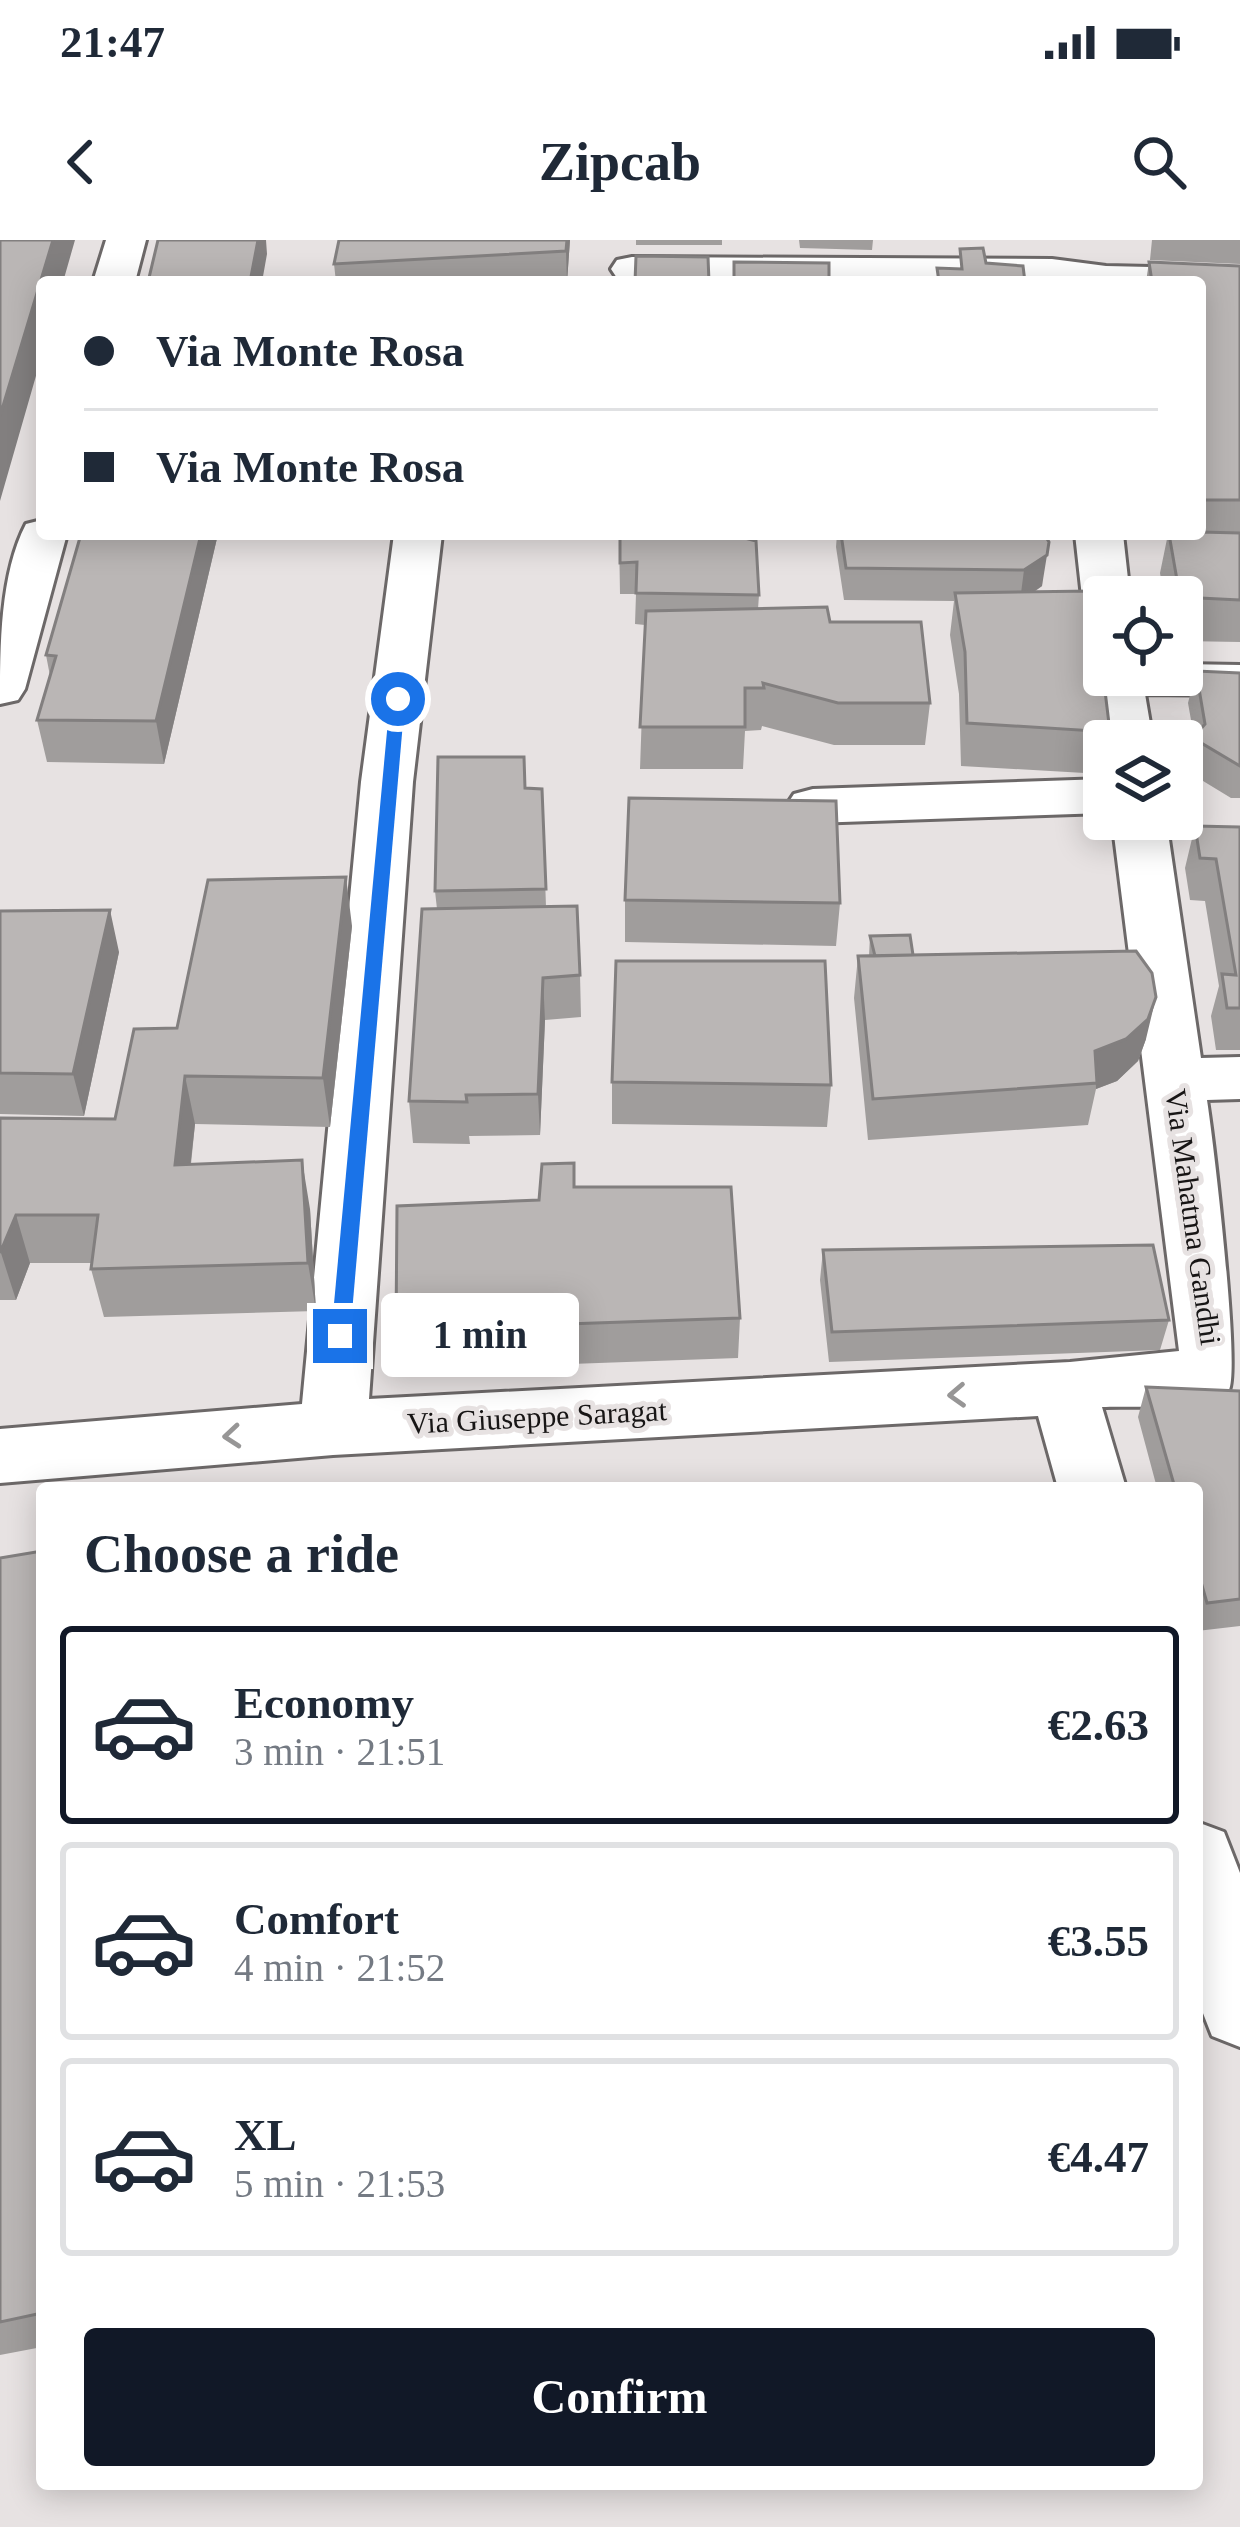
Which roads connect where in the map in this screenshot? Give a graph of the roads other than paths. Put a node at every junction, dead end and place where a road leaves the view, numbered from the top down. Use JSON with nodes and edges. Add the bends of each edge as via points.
{"nodes":[{"id":1,"x":126,"y":240,"type":"edge"},
{"id":2,"x":1086,"y":266,"type":"edge"},
{"id":3,"x":632,"y":269,"type":"edge"},
{"id":4,"x":116,"y":276,"type":"edge"},
{"id":5,"x":1182,"y":276,"type":"edge"},
{"id":6,"x":1206,"y":278,"type":"edge"},
{"id":7,"x":1240,"y":282,"type":"edge"},
{"id":8,"x":42,"y":540,"type":"edge"},
{"id":9,"x":417,"y":540,"type":"edge"},
{"id":10,"x":1100,"y":540,"type":"edge"},
{"id":11,"x":1104,"y":576,"type":"edge"},
{"id":12,"x":1203,"y":679,"type":"edge"},
{"id":13,"x":1240,"y":680,"type":"edge"},
{"id":14,"x":0,"y":689,"type":"edge"},
{"id":15,"x":1083,"y":797,"type":"edge"},
{"id":16,"x":813,"y":806,"type":"edge"},
{"id":17,"x":1142,"y":840,"type":"edge"},
{"id":18,"x":1240,"y":1078,"type":"edge"},
{"id":19,"x":1175,"y":1080,"type":"junction"},
{"id":20,"x":1226,"y":1369,"type":"edge"},
{"id":21,"x":1074,"y":1388,"type":"junction"},
{"id":22,"x":333,"y":1428,"type":"junction"},
{"id":23,"x":0,"y":1456,"type":"edge"},
{"id":24,"x":1090,"y":1482,"type":"edge"},
{"id":25,"x":1203,"y":1878,"type":"edge"},
{"id":26,"x":1240,"y":2009,"type":"edge"}],
"edges":[{"from":1,"to":4,"type":"street"},
{"from":2,"to":3,"type":"street"},
{"from":2,"to":5,"type":"street"},
{"from":6,"to":7,"type":"street"},
{"from":8,"to":14,"type":"street"},
{"from":9,"to":22,"type":"street","via":[[387,782]]},
{"from":10,"to":11,"type":"street"},
{"from":12,"to":13,"type":"street"},
{"from":15,"to":16,"type":"street"},
{"from":17,"to":19,"type":"street","name":"Via Mahatma Gandhi"},
{"from":18,"to":19,"type":"street"},
{"from":19,"to":20,"type":"street","name":"Via Mahatma Gandhi"},
{"from":20,"to":21,"type":"street","name":"Via Mahatma Gandhi"},
{"from":21,"to":22,"type":"street","name":"Via Giuseppe Saragat","one_way":true},
{"from":21,"to":24,"type":"street","via":[[1068,1403]]},
{"from":22,"to":23,"type":"street","name":"Via Giuseppe Saragat","one_way":true},
{"from":25,"to":26,"type":"street"}]}
